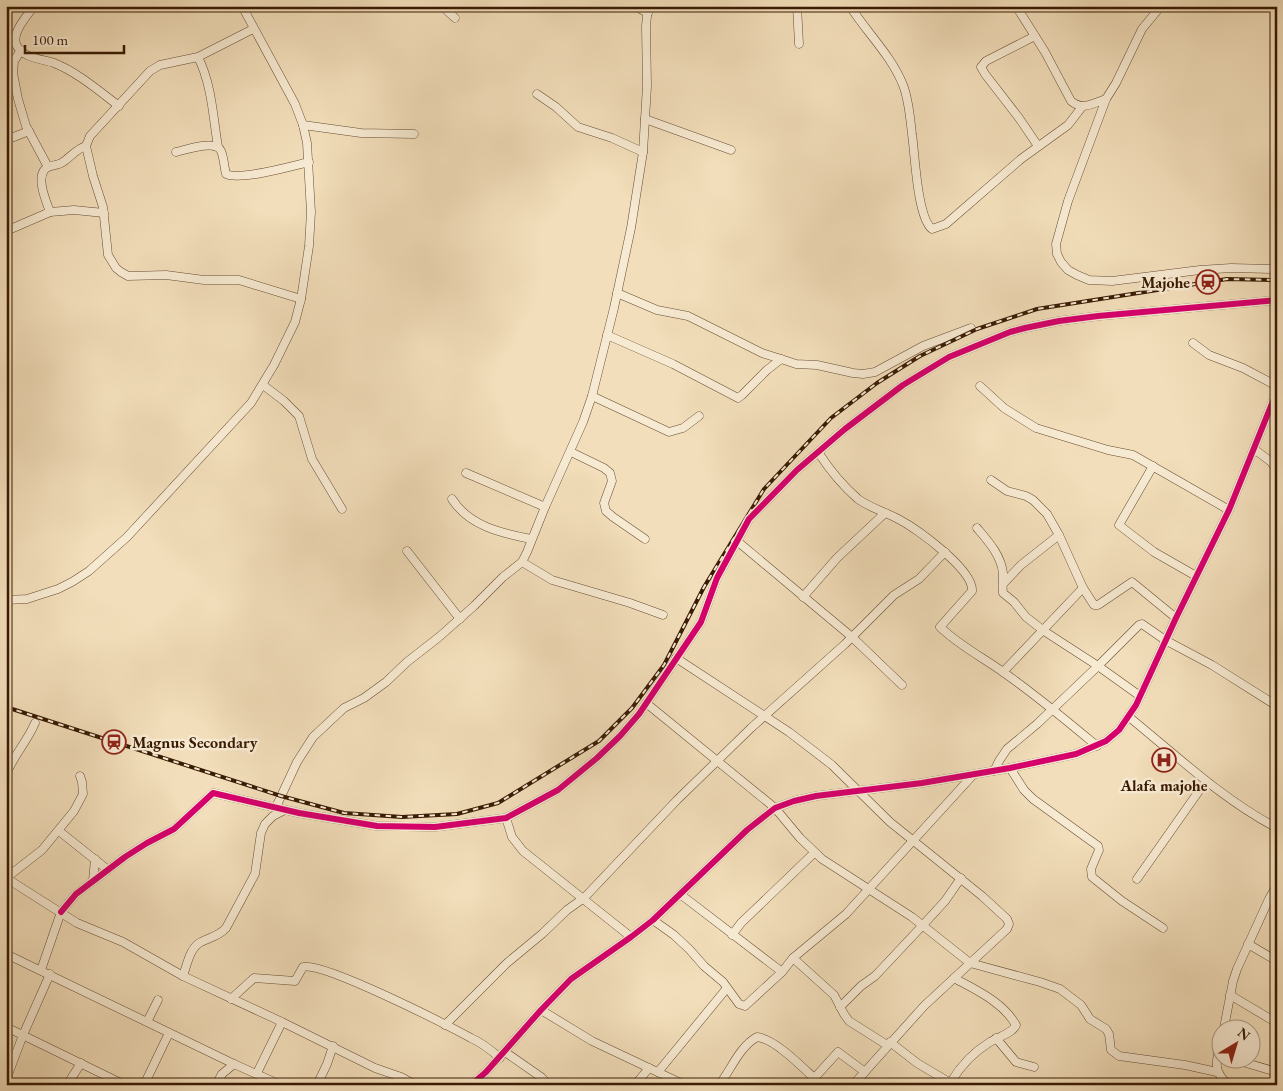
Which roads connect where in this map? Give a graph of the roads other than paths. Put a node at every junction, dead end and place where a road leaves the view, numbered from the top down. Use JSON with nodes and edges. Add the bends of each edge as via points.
{"nodes":[{"id":1,"x":34,"y":6,"type":"edge"},
{"id":2,"x":242,"y":6,"type":"edge"},
{"id":3,"x":442,"y":6,"type":"edge"},
{"id":4,"x":634,"y":6,"type":"edge"},
{"id":5,"x":796,"y":6,"type":"edge"},
{"id":6,"x":850,"y":6,"type":"edge"},
{"id":7,"x":1016,"y":6,"type":"edge"},
{"id":8,"x":1161,"y":6,"type":"edge"},
{"id":9,"x":648,"y":10,"type":"edge"},
{"id":10,"x":455,"y":18,"type":"dead end"},
{"id":11,"x":253,"y":29,"type":"junction"},
{"id":12,"x":1036,"y":36,"type":"junction"},
{"id":13,"x":799,"y":44,"type":"dead end"},
{"id":14,"x":21,"y":50,"type":"junction"},
{"id":15,"x":198,"y":57,"type":"junction"},
{"id":16,"x":537,"y":94,"type":"dead end"},
{"id":17,"x":1106,"y":99,"type":"junction"},
{"id":18,"x":119,"y":106,"type":"junction"},
{"id":19,"x":1082,"y":107,"type":"junction"},
{"id":20,"x":644,"y":119,"type":"junction"},
{"id":21,"x":303,"y":125,"type":"junction"},
{"id":22,"x":29,"y":131,"type":"junction"},
{"id":23,"x":414,"y":134,"type":"dead end"},
{"id":24,"x":6,"y":140,"type":"edge"},
{"id":25,"x":86,"y":146,"type":"junction"},
{"id":26,"x":1038,"y":146,"type":"junction"},
{"id":27,"x":218,"y":147,"type":"junction"},
{"id":28,"x":731,"y":150,"type":"dead end"},
{"id":29,"x":176,"y":152,"type":"dead end"},
{"id":30,"x":642,"y":152,"type":"junction"},
{"id":31,"x":309,"y":162,"type":"junction"},
{"id":32,"x":48,"y":167,"type":"junction"},
{"id":33,"x":50,"y":212,"type":"junction"},
{"id":34,"x":104,"y":213,"type":"junction"},
{"id":35,"x":6,"y":231,"type":"edge"},
{"id":36,"x":1277,"y":269,"type":"edge"},
{"id":37,"x":617,"y":293,"type":"junction"},
{"id":38,"x":301,"y":299,"type":"junction"},
{"id":39,"x":1277,"y":300,"type":"edge"},
{"id":40,"x":970,"y":328,"type":"dead end"},
{"id":41,"x":607,"y":335,"type":"junction"},
{"id":42,"x":1193,"y":343,"type":"dead end"},
{"id":43,"x":781,"y":359,"type":"junction"},
{"id":44,"x":263,"y":384,"type":"junction"},
{"id":45,"x":980,"y":386,"type":"dead end"},
{"id":46,"x":1277,"y":386,"type":"edge"},
{"id":47,"x":1277,"y":391,"type":"edge"},
{"id":48,"x":592,"y":396,"type":"junction"},
{"id":49,"x":699,"y":416,"type":"dead end"},
{"id":50,"x":1254,"y":450,"type":"junction"},
{"id":51,"x":571,"y":452,"type":"junction"},
{"id":52,"x":818,"y":452,"type":"junction"},
{"id":53,"x":1154,"y":466,"type":"junction"},
{"id":54,"x":1277,"y":469,"type":"edge"},
{"id":55,"x":466,"y":474,"type":"dead end"},
{"id":56,"x":991,"y":480,"type":"dead end"},
{"id":57,"x":452,"y":499,"type":"dead end"},
{"id":58,"x":545,"y":507,"type":"junction"},
{"id":59,"x":342,"y":509,"type":"dead end"},
{"id":60,"x":1229,"y":510,"type":"junction"},
{"id":61,"x":885,"y":513,"type":"junction"},
{"id":62,"x":977,"y":528,"type":"dead end"},
{"id":63,"x":1059,"y":535,"type":"junction"},
{"id":64,"x":531,"y":539,"type":"junction"},
{"id":65,"x":645,"y":539,"type":"dead end"},
{"id":66,"x":737,"y":541,"type":"junction"},
{"id":67,"x":407,"y":551,"type":"dead end"},
{"id":68,"x":945,"y":552,"type":"junction"},
{"id":69,"x":522,"y":562,"type":"junction"},
{"id":70,"x":1196,"y":576,"type":"junction"},
{"id":71,"x":1003,"y":584,"type":"junction"},
{"id":72,"x":1083,"y":588,"type":"junction"},
{"id":73,"x":803,"y":598,"type":"junction"},
{"id":74,"x":6,"y":600,"type":"edge"},
{"id":75,"x":663,"y":615,"type":"dead end"},
{"id":76,"x":1176,"y":618,"type":"junction"},
{"id":77,"x":460,"y":619,"type":"junction"},
{"id":78,"x":1044,"y":631,"type":"junction"},
{"id":79,"x":852,"y":637,"type":"junction"},
{"id":80,"x":1165,"y":640,"type":"junction"},
{"id":81,"x":676,"y":658,"type":"junction"},
{"id":82,"x":1098,"y":666,"type":"junction"},
{"id":83,"x":1003,"y":672,"type":"junction"},
{"id":84,"x":902,"y":686,"type":"dead end"},
{"id":85,"x":1140,"y":696,"type":"junction"},
{"id":86,"x":646,"y":703,"type":"junction"},
{"id":87,"x":1277,"y":706,"type":"edge"},
{"id":88,"x":1053,"y":709,"type":"junction"},
{"id":89,"x":764,"y":716,"type":"junction"},
{"id":90,"x":1129,"y":717,"type":"junction"},
{"id":91,"x":35,"y":723,"type":"dead end"},
{"id":92,"x":1097,"y":746,"type":"junction"},
{"id":93,"x":718,"y":762,"type":"junction"},
{"id":94,"x":1010,"y":768,"type":"junction"},
{"id":95,"x":994,"y":771,"type":"junction"},
{"id":96,"x":6,"y":775,"type":"edge"},
{"id":97,"x":973,"y":775,"type":"junction"},
{"id":98,"x":80,"y":776,"type":"dead end"},
{"id":99,"x":1206,"y":781,"type":"junction"},
{"id":100,"x":858,"y":790,"type":"junction"},
{"id":101,"x":276,"y":807,"type":"junction"},
{"id":102,"x":775,"y":808,"type":"junction"},
{"id":103,"x":285,"y":810,"type":"junction"},
{"id":104,"x":506,"y":818,"type":"junction"},
{"id":105,"x":1277,"y":828,"type":"edge"},
{"id":106,"x":59,"y":831,"type":"junction"},
{"id":107,"x":913,"y":840,"type":"junction"},
{"id":108,"x":814,"y":853,"type":"junction"},
{"id":109,"x":95,"y":859,"type":"junction"},
{"id":110,"x":108,"y":870,"type":"junction"},
{"id":111,"x":6,"y":878,"type":"edge"},
{"id":112,"x":961,"y":878,"type":"junction"},
{"id":113,"x":1137,"y":879,"type":"dead end"},
{"id":114,"x":93,"y":881,"type":"junction"},
{"id":115,"x":1277,"y":885,"type":"edge"},
{"id":116,"x":869,"y":889,"type":"junction"},
{"id":117,"x":680,"y":894,"type":"junction"},
{"id":118,"x":584,"y":898,"type":"junction"},
{"id":119,"x":61,"y":912,"type":"junction"},
{"id":120,"x":652,"y":920,"type":"junction"},
{"id":121,"x":923,"y":925,"type":"junction"},
{"id":122,"x":1163,"y":928,"type":"dead end"},
{"id":123,"x":732,"y":935,"type":"junction"},
{"id":124,"x":631,"y":937,"type":"junction"},
{"id":125,"x":1248,"y":944,"type":"junction"},
{"id":126,"x":6,"y":954,"type":"edge"},
{"id":127,"x":793,"y":958,"type":"junction"},
{"id":128,"x":1277,"y":961,"type":"edge"},
{"id":129,"x":970,"y":963,"type":"junction"},
{"id":130,"x":41,"y":970,"type":"junction"},
{"id":131,"x":782,"y":972,"type":"junction"},
{"id":132,"x":50,"y":974,"type":"junction"},
{"id":133,"x":182,"y":976,"type":"junction"},
{"id":134,"x":954,"y":978,"type":"junction"},
{"id":135,"x":727,"y":988,"type":"junction"},
{"id":136,"x":1230,"y":995,"type":"junction"},
{"id":137,"x":231,"y":999,"type":"junction"},
{"id":138,"x":158,"y":1000,"type":"dead end"},
{"id":139,"x":840,"y":1007,"type":"junction"},
{"id":140,"x":541,"y":1010,"type":"junction"},
{"id":141,"x":1226,"y":1018,"type":"edge"},
{"id":142,"x":147,"y":1022,"type":"junction"},
{"id":143,"x":282,"y":1022,"type":"junction"},
{"id":144,"x":1277,"y":1023,"type":"edge"},
{"id":145,"x":445,"y":1025,"type":"junction"},
{"id":146,"x":6,"y":1027,"type":"edge"},
{"id":147,"x":169,"y":1033,"type":"junction"},
{"id":148,"x":23,"y":1035,"type":"junction"},
{"id":149,"x":996,"y":1038,"type":"junction"},
{"id":150,"x":889,"y":1044,"type":"junction"},
{"id":151,"x":333,"y":1046,"type":"junction"},
{"id":152,"x":502,"y":1055,"type":"junction"},
{"id":153,"x":81,"y":1063,"type":"junction"},
{"id":154,"x":234,"y":1064,"type":"junction"},
{"id":155,"x":1260,"y":1067,"type":"edge"},
{"id":156,"x":649,"y":1068,"type":"junction"},
{"id":157,"x":1034,"y":1068,"type":"dead end"},
{"id":158,"x":1217,"y":1068,"type":"edge"},
{"id":159,"x":658,"y":1072,"type":"junction"},
{"id":160,"x":865,"y":1072,"type":"junction"},
{"id":161,"x":1217,"y":1072,"type":"junction"},
{"id":162,"x":1277,"y":1072,"type":"edge"},
{"id":163,"x":257,"y":1073,"type":"junction"},
{"id":164,"x":6,"y":1080,"type":"edge"},
{"id":165,"x":813,"y":1082,"type":"edge"},
{"id":166,"x":952,"y":1083,"type":"edge"},
{"id":167,"x":67,"y":1085,"type":"edge"},
{"id":168,"x":125,"y":1085,"type":"edge"},
{"id":169,"x":144,"y":1085,"type":"edge"},
{"id":170,"x":216,"y":1085,"type":"edge"},
{"id":171,"x":281,"y":1085,"type":"edge"},
{"id":172,"x":317,"y":1085,"type":"edge"},
{"id":173,"x":416,"y":1085,"type":"edge"},
{"id":174,"x":471,"y":1085,"type":"edge"},
{"id":175,"x":548,"y":1085,"type":"edge"},
{"id":176,"x":635,"y":1085,"type":"edge"},
{"id":177,"x":685,"y":1085,"type":"edge"},
{"id":178,"x":719,"y":1085,"type":"edge"},
{"id":179,"x":853,"y":1085,"type":"edge"},
{"id":180,"x":1228,"y":1085,"type":"edge"}],
"edges":[{"from":1,"to":14,"type":"street","via":[[16,38]]},
{"from":2,"to":11,"type":"street"},
{"from":3,"to":10,"type":"street"},
{"from":4,"to":9,"type":"street"},
{"from":5,"to":13,"type":"street"},
{"from":6,"to":26,"type":"street","via":[[881,47],[903,86],[920,197],[926,222],[932,229],[946,224]]},
{"from":7,"to":12,"type":"street"},
{"from":8,"to":17,"type":"street","via":[[1142,30]]},
{"from":9,"to":20,"type":"street"},
{"from":11,"to":15,"type":"street"},
{"from":11,"to":21,"type":"street","via":[[295,104]]},
{"from":12,"to":19,"type":"street","via":[[1071,101]]},
{"from":12,"to":26,"type":"street","via":[[981,67]]},
{"from":14,"to":18,"type":"street","via":[[28,56],[64,68]]},
{"from":14,"to":22,"type":"street","via":[[14,61],[13,73]]},
{"from":15,"to":18,"type":"street","via":[[155,68]]},
{"from":15,"to":27,"type":"street","via":[[209,84]]},
{"from":16,"to":30,"type":"street","via":[[578,127]]},
{"from":17,"to":19,"type":"street"},
{"from":17,"to":36,"type":"street","via":[[1060,225],[1057,254],[1068,270],[1089,280],[1112,281],[1200,270]]},
{"from":18,"to":25,"type":"street","via":[[90,136]]},
{"from":19,"to":26,"type":"street","via":[[1068,125]]},
{"from":20,"to":28,"type":"street"},
{"from":20,"to":30,"type":"street"},
{"from":21,"to":23,"type":"street","via":[[361,133]]},
{"from":21,"to":31,"type":"street"},
{"from":22,"to":24,"type":"street"},
{"from":22,"to":32,"type":"street"},
{"from":25,"to":32,"type":"street","via":[[61,164]]},
{"from":25,"to":34,"type":"street"},
{"from":27,"to":29,"type":"street","via":[[204,146]]},
{"from":27,"to":31,"type":"street","via":[[226,174],[233,177]]},
{"from":30,"to":37,"type":"street"},
{"from":31,"to":38,"type":"street","via":[[311,212]]},
{"from":32,"to":33,"type":"street","via":[[42,174],[42,187]]},
{"from":33,"to":34,"type":"street"},
{"from":33,"to":35,"type":"street"},
{"from":34,"to":38,"type":"street","via":[[108,255],[116,268],[128,276],[239,280]]},
{"from":37,"to":41,"type":"street"},
{"from":37,"to":43,"type":"street","via":[[657,310],[688,316],[762,353]]},
{"from":38,"to":44,"type":"street","via":[[291,329]]},
{"from":39,"to":52,"type":"street","via":[[1098,316],[1010,332],[949,357],[902,385]]},
{"from":40,"to":43,"type":"street","via":[[923,346],[870,373],[853,373]]},
{"from":41,"to":43,"type":"street","via":[[738,398]]},
{"from":41,"to":48,"type":"street"},
{"from":42,"to":46,"type":"street","via":[[1208,355]]},
{"from":44,"to":59,"type":"street","via":[[299,416],[312,459]]},
{"from":44,"to":74,"type":"street","via":[[250,403],[127,537],[89,571],[58,589]]},
{"from":45,"to":53,"type":"street","via":[[1004,408],[1036,428],[1133,455]]},
{"from":47,"to":50,"type":"street"},
{"from":48,"to":49,"type":"street","via":[[669,432],[682,428]]},
{"from":48,"to":51,"type":"street"},
{"from":50,"to":54,"type":"street"},
{"from":50,"to":60,"type":"street"},
{"from":51,"to":58,"type":"street"},
{"from":51,"to":65,"type":"street","via":[[610,473],[612,481],[604,502],[606,511]]},
{"from":52,"to":61,"type":"street","via":[[858,498]]},
{"from":52,"to":66,"type":"street","via":[[749,519]]},
{"from":53,"to":60,"type":"street"},
{"from":53,"to":70,"type":"street","via":[[1119,525],[1154,552]]},
{"from":55,"to":58,"type":"street"},
{"from":56,"to":63,"type":"street","via":[[1040,506]]},
{"from":57,"to":64,"type":"street","via":[[466,516],[489,528]]},
{"from":58,"to":64,"type":"street"},
{"from":60,"to":70,"type":"street"},
{"from":61,"to":68,"type":"street","via":[[910,525]]},
{"from":61,"to":73,"type":"street","via":[[837,558]]},
{"from":62,"to":71,"type":"street","via":[[998,555]]},
{"from":63,"to":71,"type":"street"},
{"from":63,"to":72,"type":"street"},
{"from":64,"to":69,"type":"street"},
{"from":66,"to":73,"type":"street"},
{"from":66,"to":81,"type":"street","via":[[717,578],[704,615]]},
{"from":67,"to":77,"type":"street"},
{"from":68,"to":79,"type":"street","via":[[919,579],[894,595]]},
{"from":68,"to":83,"type":"street","via":[[965,574],[972,591],[940,627],[965,648]]},
{"from":69,"to":75,"type":"street","via":[[552,580]]},
{"from":69,"to":77,"type":"street","via":[[502,576]]},
{"from":70,"to":76,"type":"street"},
{"from":71,"to":78,"type":"street","via":[[1005,595]]},
{"from":72,"to":76,"type":"street","via":[[1090,601],[1098,605],[1134,582]]},
{"from":72,"to":78,"type":"street"},
{"from":73,"to":79,"type":"street"},
{"from":76,"to":80,"type":"street"},
{"from":77,"to":101,"type":"street","via":[[386,682],[344,708],[313,737]]},
{"from":78,"to":82,"type":"street"},
{"from":78,"to":83,"type":"street"},
{"from":79,"to":84,"type":"street"},
{"from":79,"to":89,"type":"street"},
{"from":80,"to":82,"type":"street","via":[[1139,624]]},
{"from":80,"to":85,"type":"street"},
{"from":80,"to":87,"type":"street"},
{"from":81,"to":86,"type":"street"},
{"from":81,"to":89,"type":"street"},
{"from":82,"to":85,"type":"street"},
{"from":82,"to":88,"type":"street"},
{"from":83,"to":88,"type":"street"},
{"from":85,"to":90,"type":"street"},
{"from":86,"to":93,"type":"street"},
{"from":86,"to":104,"type":"street","via":[[620,736],[580,773],[558,790]]},
{"from":88,"to":92,"type":"street"},
{"from":88,"to":95,"type":"street","via":[[1004,754]]},
{"from":89,"to":93,"type":"street"},
{"from":89,"to":100,"type":"street","via":[[832,765]]},
{"from":90,"to":92,"type":"street","via":[[1119,730]]},
{"from":90,"to":99,"type":"street"},
{"from":91,"to":96,"type":"street"},
{"from":92,"to":94,"type":"street","via":[[1076,754]]},
{"from":93,"to":102,"type":"street"},
{"from":93,"to":118,"type":"street"},
{"from":94,"to":95,"type":"street"},
{"from":94,"to":122,"type":"street","via":[[1033,799],[1098,846],[1091,869],[1092,877]]},
{"from":95,"to":97,"type":"street"},
{"from":97,"to":100,"type":"street"},
{"from":97,"to":107,"type":"street"},
{"from":98,"to":106,"type":"street","via":[[84,788],[82,798]]},
{"from":99,"to":105,"type":"street","via":[[1242,808]]},
{"from":99,"to":113,"type":"street"},
{"from":100,"to":102,"type":"street","via":[[816,796]]},
{"from":100,"to":107,"type":"street"},
{"from":101,"to":103,"type":"street"},
{"from":101,"to":110,"type":"street","via":[[213,793],[174,830],[125,856]]},
{"from":102,"to":108,"type":"street"},
{"from":102,"to":117,"type":"street"},
{"from":103,"to":104,"type":"street","via":[[377,826],[434,827]]},
{"from":103,"to":133,"type":"street","via":[[272,816],[265,824],[255,874],[226,928],[194,947]]},
{"from":104,"to":118,"type":"street","via":[[512,837],[524,851]]},
{"from":106,"to":109,"type":"street"},
{"from":106,"to":111,"type":"street","via":[[42,850]]},
{"from":107,"to":112,"type":"street"},
{"from":107,"to":116,"type":"street"},
{"from":108,"to":116,"type":"street"},
{"from":108,"to":123,"type":"street"},
{"from":109,"to":110,"type":"street"},
{"from":109,"to":114,"type":"street"},
{"from":110,"to":114,"type":"street"},
{"from":111,"to":119,"type":"street"},
{"from":112,"to":121,"type":"street"},
{"from":112,"to":129,"type":"street","via":[[996,908],[1009,924]]},
{"from":114,"to":119,"type":"street"},
{"from":115,"to":125,"type":"street"},
{"from":116,"to":121,"type":"street"},
{"from":116,"to":127,"type":"street","via":[[846,914]]},
{"from":117,"to":120,"type":"street"},
{"from":117,"to":123,"type":"street"},
{"from":118,"to":124,"type":"street"},
{"from":118,"to":145,"type":"street","via":[[507,963]]},
{"from":119,"to":130,"type":"street"},
{"from":119,"to":133,"type":"street","via":[[77,923],[133,947]]},
{"from":120,"to":124,"type":"street"},
{"from":120,"to":135,"type":"street","via":[[674,935]]},
{"from":121,"to":129,"type":"street"},
{"from":121,"to":139,"type":"street","via":[[875,976]]},
{"from":123,"to":131,"type":"street"},
{"from":124,"to":140,"type":"street","via":[[571,979]]},
{"from":125,"to":128,"type":"street"},
{"from":125,"to":136,"type":"street"},
{"from":126,"to":130,"type":"street"},
{"from":127,"to":131,"type":"street"},
{"from":127,"to":139,"type":"street","via":[[834,994]]},
{"from":129,"to":134,"type":"street"},
{"from":129,"to":161,"type":"street","via":[[1060,990],[1080,1005],[1090,1019],[1106,1028],[1111,1050],[1119,1056]]},
{"from":130,"to":132,"type":"street"},
{"from":131,"to":135,"type":"street","via":[[745,1006],[739,1004]]},
{"from":132,"to":142,"type":"street"},
{"from":132,"to":148,"type":"street"},
{"from":133,"to":137,"type":"street"},
{"from":134,"to":149,"type":"street","via":[[988,997],[1014,1022],[1016,1028]]},
{"from":134,"to":150,"type":"street"},
{"from":135,"to":159,"type":"street"},
{"from":136,"to":141,"type":"street"},
{"from":136,"to":144,"type":"street"},
{"from":137,"to":143,"type":"street"},
{"from":137,"to":145,"type":"street","via":[[254,978],[295,981],[303,967],[308,966],[351,981]]},
{"from":138,"to":142,"type":"street"},
{"from":139,"to":150,"type":"street","via":[[850,1020]]},
{"from":140,"to":152,"type":"street"},
{"from":140,"to":156,"type":"street","via":[[592,1041]]},
{"from":142,"to":147,"type":"street"},
{"from":143,"to":151,"type":"street"},
{"from":143,"to":163,"type":"street"},
{"from":145,"to":152,"type":"street"},
{"from":146,"to":148,"type":"street"},
{"from":147,"to":154,"type":"street"},
{"from":147,"to":169,"type":"street"},
{"from":148,"to":153,"type":"street"},
{"from":148,"to":164,"type":"street"},
{"from":149,"to":157,"type":"street","via":[[1016,1062]]},
{"from":149,"to":166,"type":"street","via":[[966,1059]]},
{"from":150,"to":160,"type":"street"},
{"from":150,"to":166,"type":"street"},
{"from":151,"to":172,"type":"street"},
{"from":151,"to":173,"type":"street"},
{"from":152,"to":174,"type":"street"},
{"from":152,"to":175,"type":"street","via":[[541,1077]]},
{"from":153,"to":167,"type":"street"},
{"from":153,"to":168,"type":"street"},
{"from":154,"to":163,"type":"street"},
{"from":154,"to":170,"type":"street","via":[[222,1074]]},
{"from":155,"to":162,"type":"street"},
{"from":156,"to":159,"type":"street"},
{"from":156,"to":176,"type":"street"},
{"from":158,"to":161,"type":"street"},
{"from":159,"to":177,"type":"street"},
{"from":160,"to":165,"type":"street","via":[[838,1052]]},
{"from":160,"to":179,"type":"street"},
{"from":161,"to":180,"type":"street"},
{"from":163,"to":171,"type":"street"},
{"from":165,"to":178,"type":"street","via":[[797,1062],[757,1037],[739,1054]]}]}
